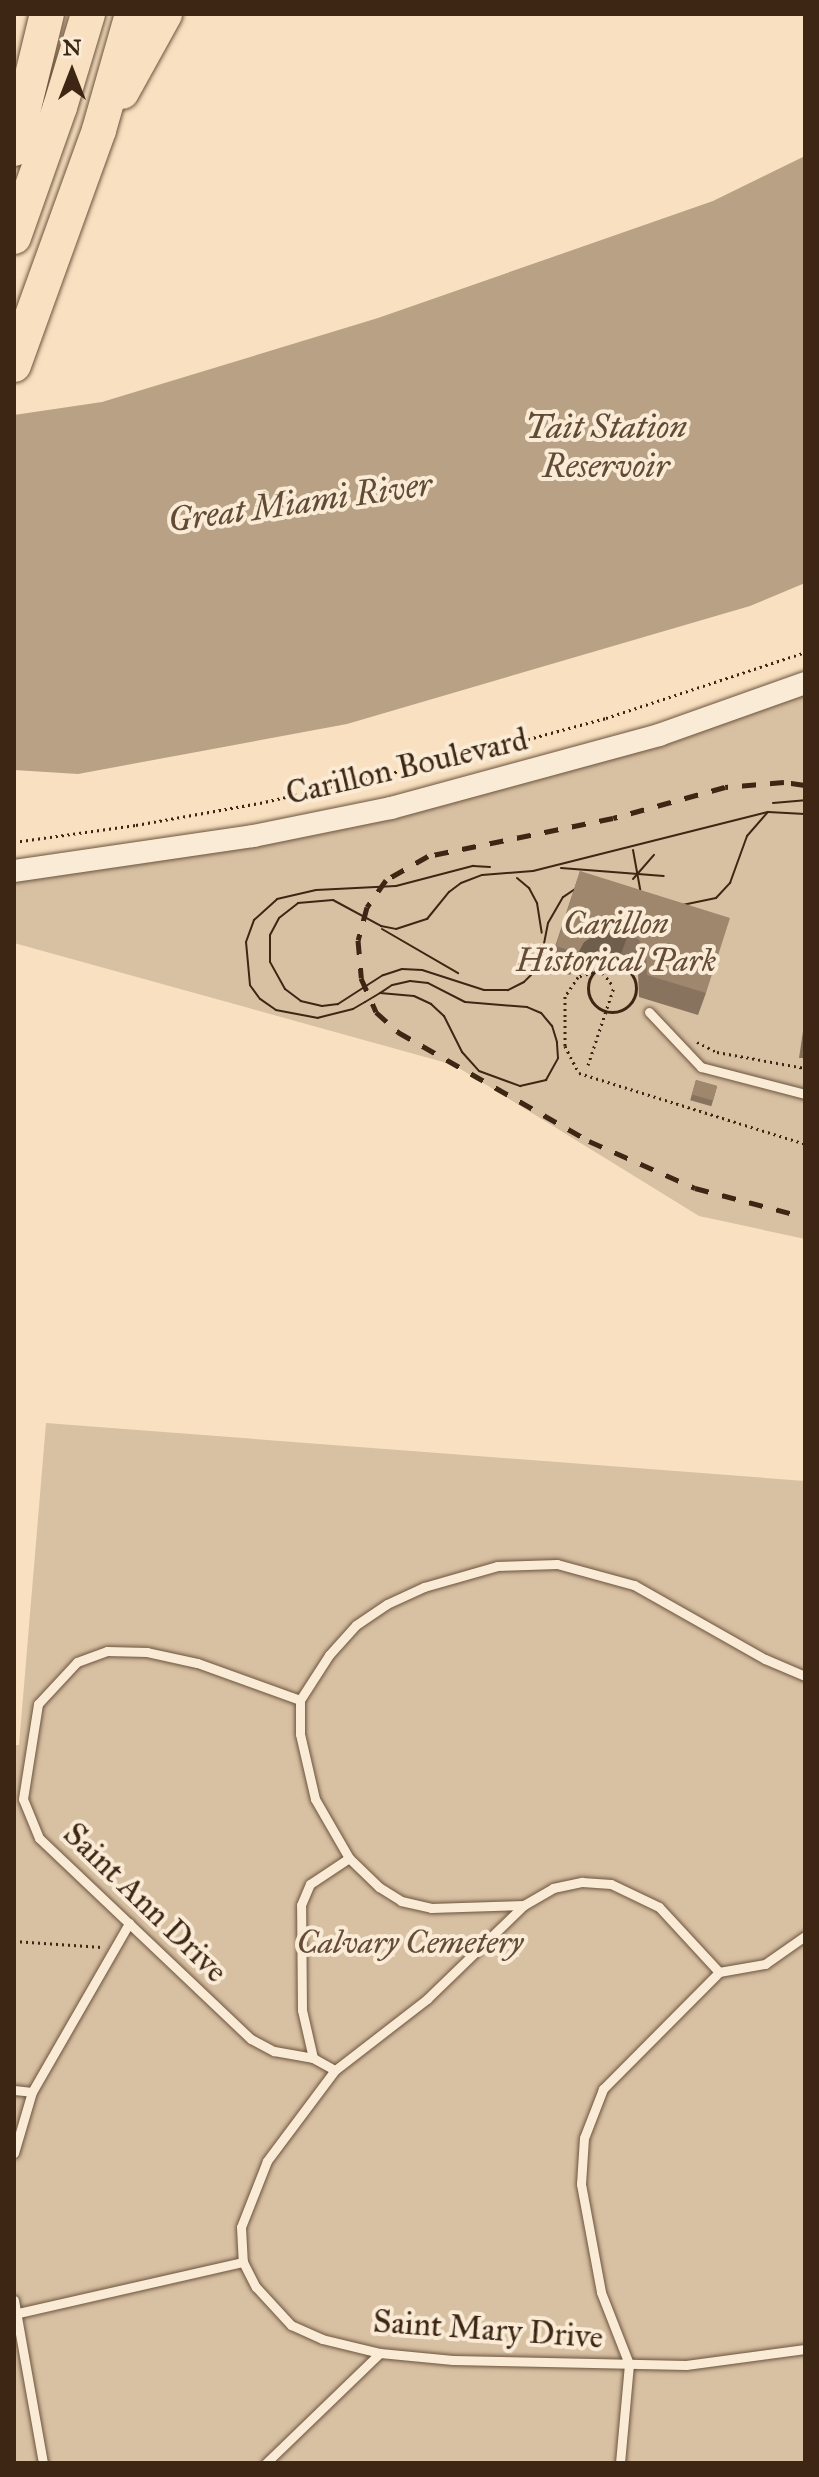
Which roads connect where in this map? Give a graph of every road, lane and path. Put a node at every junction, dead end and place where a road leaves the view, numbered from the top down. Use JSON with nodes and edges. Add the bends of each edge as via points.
{"nodes":[{"id":1,"x":47,"y":14,"type":"edge"},
{"id":2,"x":88,"y":14,"type":"edge"},
{"id":3,"x":132,"y":14,"type":"edge"},
{"id":4,"x":165,"y":14,"type":"edge"},
{"id":5,"x":99,"y":130,"type":"junction"},
{"id":6,"x":14,"y":149,"type":"edge"},
{"id":7,"x":16,"y":232,"type":"edge"},
{"id":8,"x":14,"y":365,"type":"edge"},
{"id":9,"x":805,"y":652,"type":"edge"},
{"id":10,"x":805,"y":683,"type":"edge"},
{"id":11,"x":14,"y":842,"type":"edge"},
{"id":12,"x":14,"y":871,"type":"edge"},
{"id":13,"x":599,"y":967,"type":"junction"},
{"id":14,"x":593,"y":972,"type":"junction"},
{"id":15,"x":634,"y":1000,"type":"junction"},
{"id":16,"x":649,"y":1012,"type":"joint"},
{"id":17,"x":692,"y":1039,"type":"dead end"},
{"id":18,"x":588,"y":1065,"type":"dead end"},
{"id":19,"x":805,"y":1068,"type":"edge"},
{"id":20,"x":805,"y":1094,"type":"edge"},
{"id":21,"x":805,"y":1144,"type":"edge"},
{"id":22,"x":805,"y":1676,"type":"edge"},
{"id":23,"x":300,"y":1700,"type":"junction"},
{"id":24,"x":19,"y":1798,"type":"edge"},
{"id":25,"x":349,"y":1858,"type":"junction"},
{"id":26,"x":524,"y":1905,"type":"junction"},
{"id":27,"x":129,"y":1923,"type":"junction"},
{"id":28,"x":805,"y":1936,"type":"edge"},
{"id":29,"x":14,"y":1941,"type":"edge"},
{"id":30,"x":115,"y":1948,"type":"junction"},
{"id":31,"x":719,"y":1972,"type":"junction"},
{"id":32,"x":313,"y":2058,"type":"junction"},
{"id":33,"x":335,"y":2070,"type":"junction"},
{"id":34,"x":14,"y":2090,"type":"edge"},
{"id":35,"x":32,"y":2092,"type":"junction"},
{"id":36,"x":14,"y":2153,"type":"edge"},
{"id":37,"x":243,"y":2262,"type":"junction"},
{"id":38,"x":14,"y":2300,"type":"edge"},
{"id":39,"x":14,"y":2314,"type":"edge"},
{"id":40,"x":805,"y":2349,"type":"edge"},
{"id":41,"x":380,"y":2353,"type":"junction"},
{"id":42,"x":629,"y":2364,"type":"junction"},
{"id":43,"x":43,"y":2463,"type":"edge"},
{"id":44,"x":266,"y":2463,"type":"edge"},
{"id":45,"x":620,"y":2463,"type":"edge"}],
"edges":[{"from":1,"to":6,"type":"highway"},
{"from":2,"to":7,"type":"highway"},
{"from":3,"to":5,"type":"highway"},
{"from":4,"to":5,"type":"highway"},
{"from":5,"to":8,"type":"highway"},
{"from":9,"to":11,"type":"path","via":[[606,718],[470,755],[260,803]]},
{"from":10,"to":12,"type":"street","name":"Carillon Boulevard","via":[[659,735],[391,808],[239,838]]},
{"from":13,"to":14,"type":"path"},
{"from":13,"to":15,"type":"path","via":[[625,967],[635,986]]},
{"from":13,"to":18,"type":"path","bridge":true,"via":[[614,987]]},
{"from":14,"to":15,"type":"path","via":[[591,992],[600,1008],[610,1014]]},
{"from":14,"to":21,"type":"path","via":[[578,977],[565,996],[565,1046],[579,1073]]},
{"from":15,"to":16,"type":"path"},
{"from":16,"to":20,"type":"lane","via":[[701,1067]]},
{"from":17,"to":19,"type":"path","via":[[717,1052]]},
{"from":22,"to":23,"type":"lane","via":[[634,1585],[557,1564],[497,1566],[424,1587],[356,1625]]},
{"from":23,"to":24,"type":"lane","name":"Saint Ann Drive","via":[[197,1663],[147,1652],[107,1651],[77,1662],[38,1704]]},
{"from":23,"to":25,"type":"lane","via":[[300,1734],[315,1799]]},
{"from":24,"to":27,"type":"lane","name":"Saint Ann Drive","via":[[39,1838]]},
{"from":25,"to":26,"type":"lane","via":[[401,1901],[431,1908]]},
{"from":25,"to":32,"type":"lane","via":[[310,1884],[301,1905],[300,1980]]},
{"from":26,"to":31,"type":"lane","via":[[553,1888],[611,1884],[659,1907]]},
{"from":26,"to":33,"type":"lane","via":[[427,1999]]},
{"from":27,"to":30,"type":"lane"},
{"from":27,"to":32,"type":"lane","name":"Saint Ann Drive","via":[[251,2039],[274,2051]]},
{"from":28,"to":31,"type":"lane","via":[[765,1964]]},
{"from":29,"to":30,"type":"path"},
{"from":30,"to":35,"type":"lane"},
{"from":31,"to":42,"type":"lane","via":[[603,2089],[584,2138],[581,2184],[601,2292]]},
{"from":32,"to":33,"type":"lane","name":"Saint Ann Drive"},
{"from":33,"to":37,"type":"lane","via":[[253,2188],[241,2227]]},
{"from":34,"to":35,"type":"lane"},
{"from":35,"to":36,"type":"lane"},
{"from":37,"to":39,"type":"lane"},
{"from":37,"to":41,"type":"lane","name":"Saint Mary Drive","via":[[256,2287],[291,2325],[322,2339]]},
{"from":38,"to":39,"type":"lane"},
{"from":39,"to":43,"type":"lane"},
{"from":40,"to":42,"type":"lane","name":"Saint Mary Drive","via":[[686,2365]]},
{"from":41,"to":42,"type":"lane","name":"Saint Mary Drive"},
{"from":41,"to":44,"type":"lane"},
{"from":42,"to":45,"type":"lane"}]}
